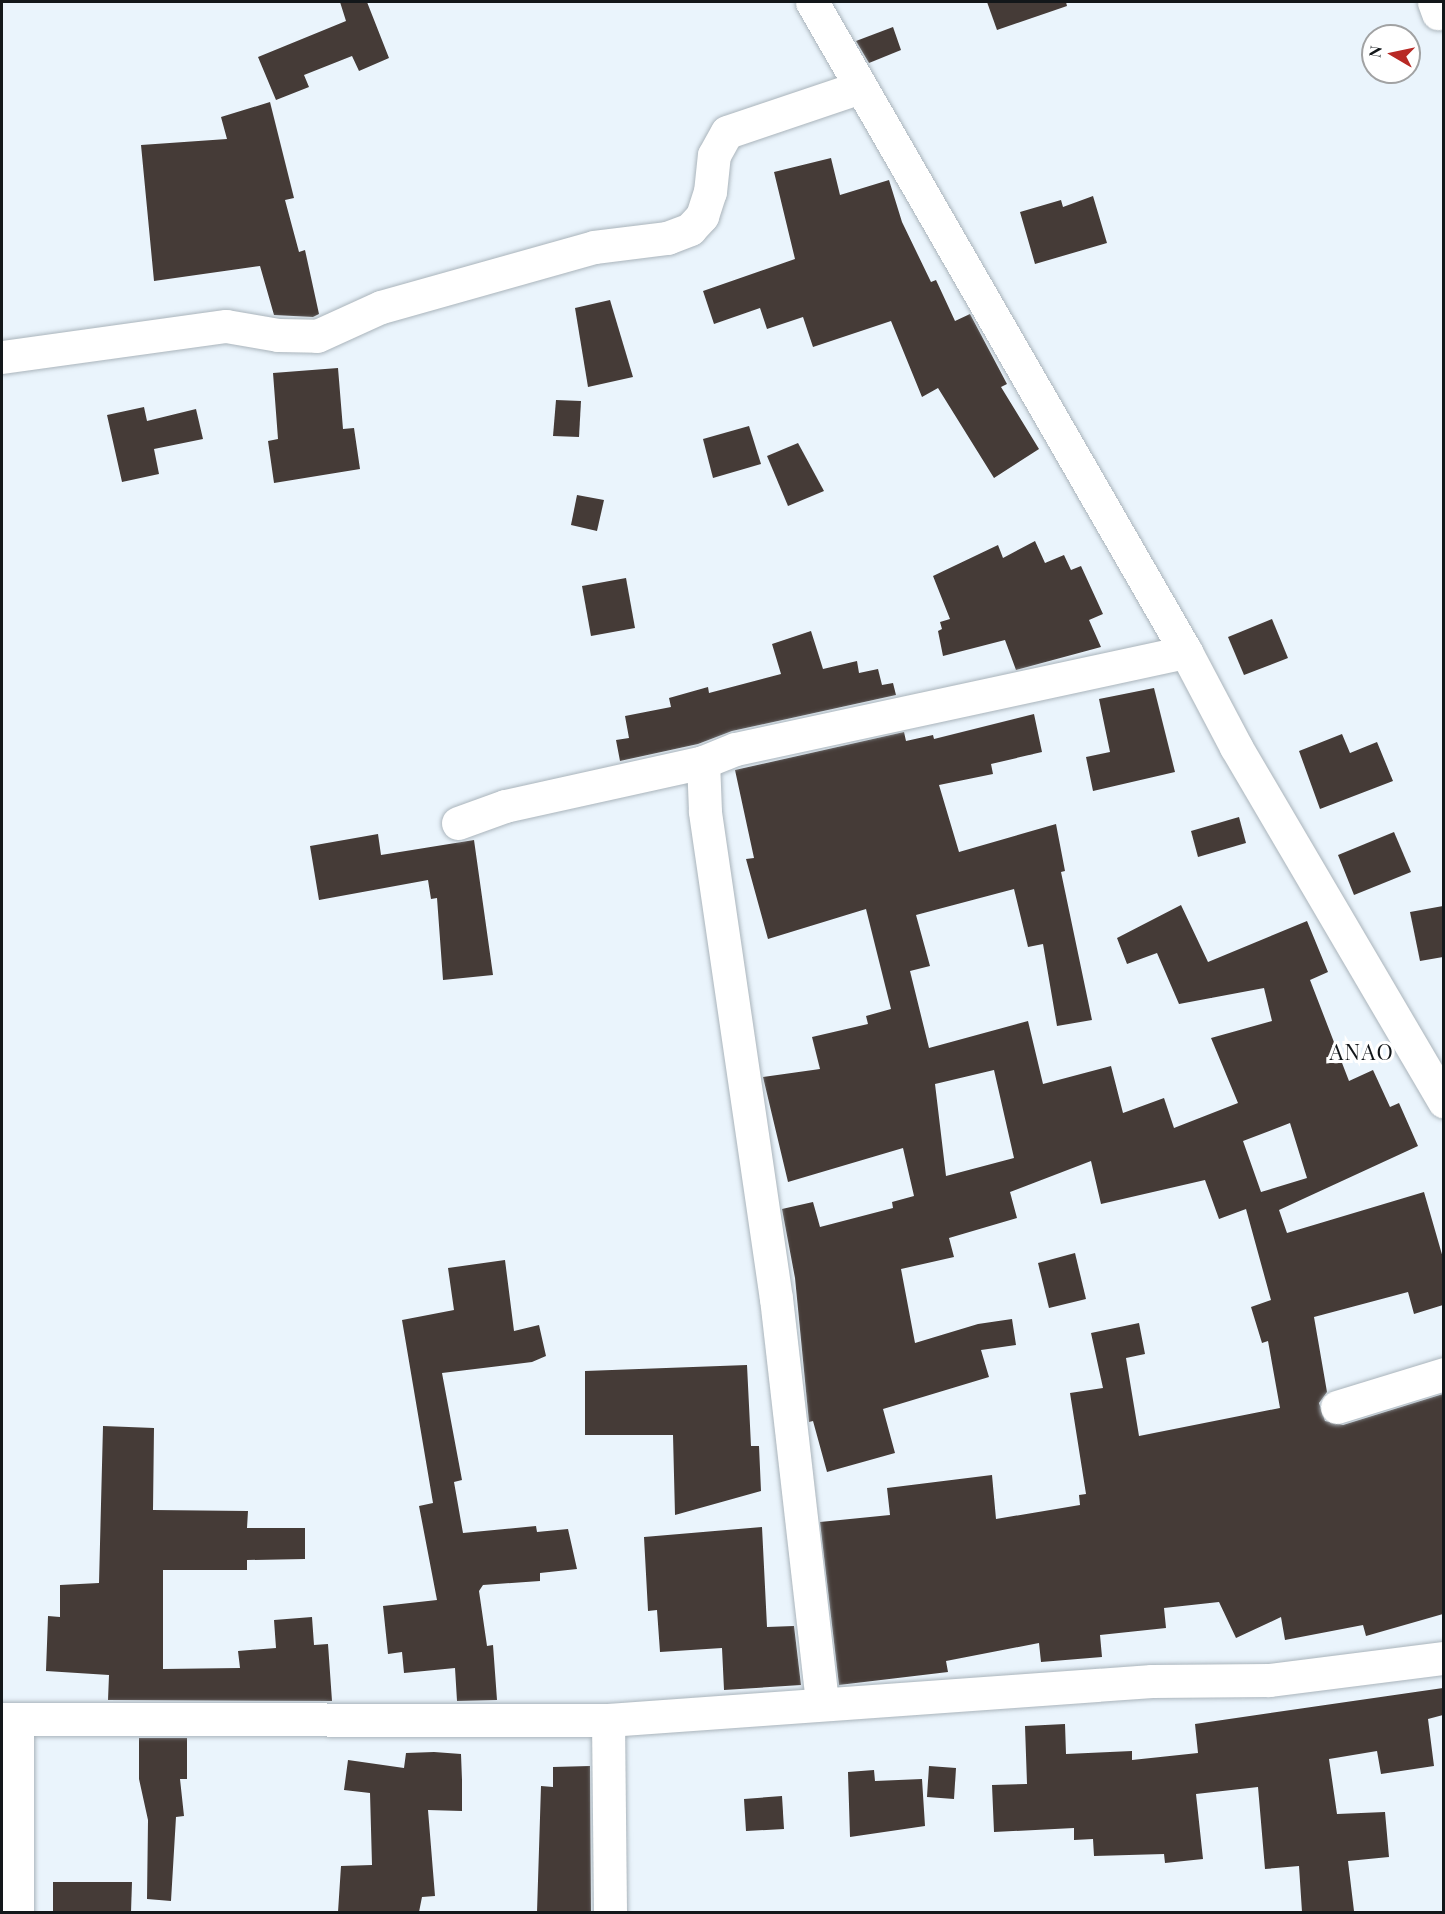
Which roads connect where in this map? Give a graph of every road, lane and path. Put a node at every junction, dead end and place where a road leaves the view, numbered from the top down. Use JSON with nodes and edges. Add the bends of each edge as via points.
{"nodes":[{"id":1,"x":812,"y":2,"type":"edge"},
{"id":2,"x":858,"y":88,"type":"junction"},
{"id":3,"x":2,"y":357,"type":"edge"},
{"id":4,"x":1186,"y":652,"type":"junction"},
{"id":5,"x":704,"y":762,"type":"junction"},
{"id":6,"x":458,"y":823,"type":"dead end"},
{"id":7,"x":1443,"y":1101,"type":"edge"},
{"id":8,"x":1443,"y":1374,"type":"edge"},
{"id":9,"x":1337,"y":1407,"type":"dead end"},
{"id":10,"x":1443,"y":1658,"type":"edge"},
{"id":11,"x":822,"y":1702,"type":"junction"},
{"id":12,"x":9,"y":1719,"type":"edge"},
{"id":13,"x":608,"y":1720,"type":"junction"},
{"id":14,"x":17,"y":1912,"type":"edge"},
{"id":15,"x":610,"y":1912,"type":"edge"}],
"edges":[{"from":1,"to":2,"type":"street"},
{"from":2,"to":3,"type":"street","via":[[727,132],[714,154],[710,192],[702,216],[690,229],[667,238],[594,247],[381,307],[318,336],[278,335],[226,326]]},
{"from":2,"to":4,"type":"street"},
{"from":4,"to":5,"type":"street","via":[[736,749]]},
{"from":4,"to":7,"type":"street","via":[[1236,747]]},
{"from":5,"to":6,"type":"street","via":[[504,806]]},
{"from":5,"to":11,"type":"street","via":[[705,811],[776,1299]]},
{"from":8,"to":9,"type":"street"},
{"from":10,"to":11,"type":"street","via":[[1269,1680],[1152,1681]]},
{"from":11,"to":13,"type":"street"},
{"from":12,"to":13,"type":"street"},
{"from":12,"to":14,"type":"street"},
{"from":13,"to":15,"type":"street"}]}
